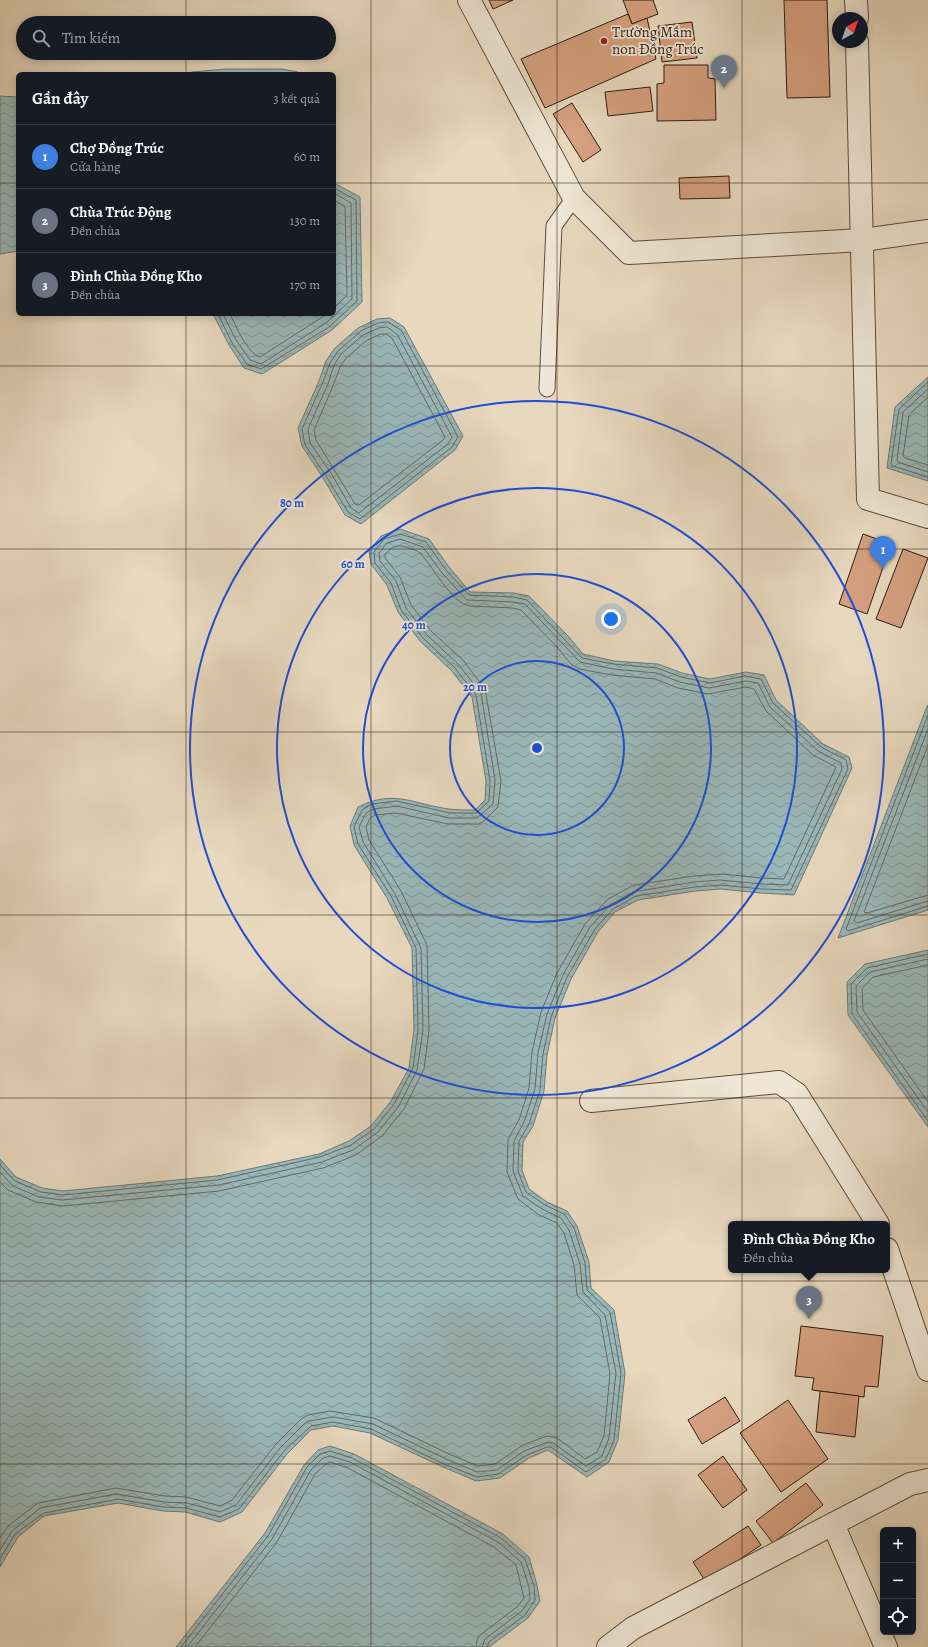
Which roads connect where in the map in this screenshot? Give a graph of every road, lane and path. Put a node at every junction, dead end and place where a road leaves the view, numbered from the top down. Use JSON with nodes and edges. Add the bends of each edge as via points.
{"nodes":[{"id":1,"x":468,"y":0,"type":"edge"},
{"id":2,"x":856,"y":0,"type":"edge"},
{"id":3,"x":857,"y":12,"type":"edge"},
{"id":4,"x":857,"y":48,"type":"edge"},
{"id":5,"x":574,"y":198,"type":"junction"},
{"id":6,"x":928,"y":231,"type":"edge"},
{"id":7,"x":863,"y":240,"type":"junction"},
{"id":8,"x":547,"y":389,"type":"dead end"},
{"id":9,"x":928,"y":517,"type":"edge"},
{"id":10,"x":591,"y":1101,"type":"dead end"},
{"id":11,"x":876,"y":1221,"type":"edge"},
{"id":12,"x":890,"y":1258,"type":"edge"},
{"id":13,"x":928,"y":1370,"type":"edge"},
{"id":14,"x":928,"y":1480,"type":"edge"},
{"id":15,"x":833,"y":1524,"type":"junction"},
{"id":16,"x":608,"y":1647,"type":"edge"},
{"id":17,"x":886,"y":1647,"type":"edge"}],
"edges":[{"from":1,"to":5,"type":"street"},
{"from":2,"to":3,"type":"street"},
{"from":4,"to":7,"type":"street"},
{"from":5,"to":7,"type":"street","via":[[629,253]]},
{"from":5,"to":8,"type":"lane","via":[[554,226]]},
{"from":6,"to":7,"type":"street"},
{"from":7,"to":9,"type":"street","via":[[868,499]]},
{"from":10,"to":11,"type":"street","via":[[779,1082],[797,1094]]},
{"from":12,"to":13,"type":"street"},
{"from":14,"to":15,"type":"street","via":[[910,1484]]},
{"from":15,"to":16,"type":"street","via":[[633,1628]]},
{"from":15,"to":17,"type":"street"}]}
